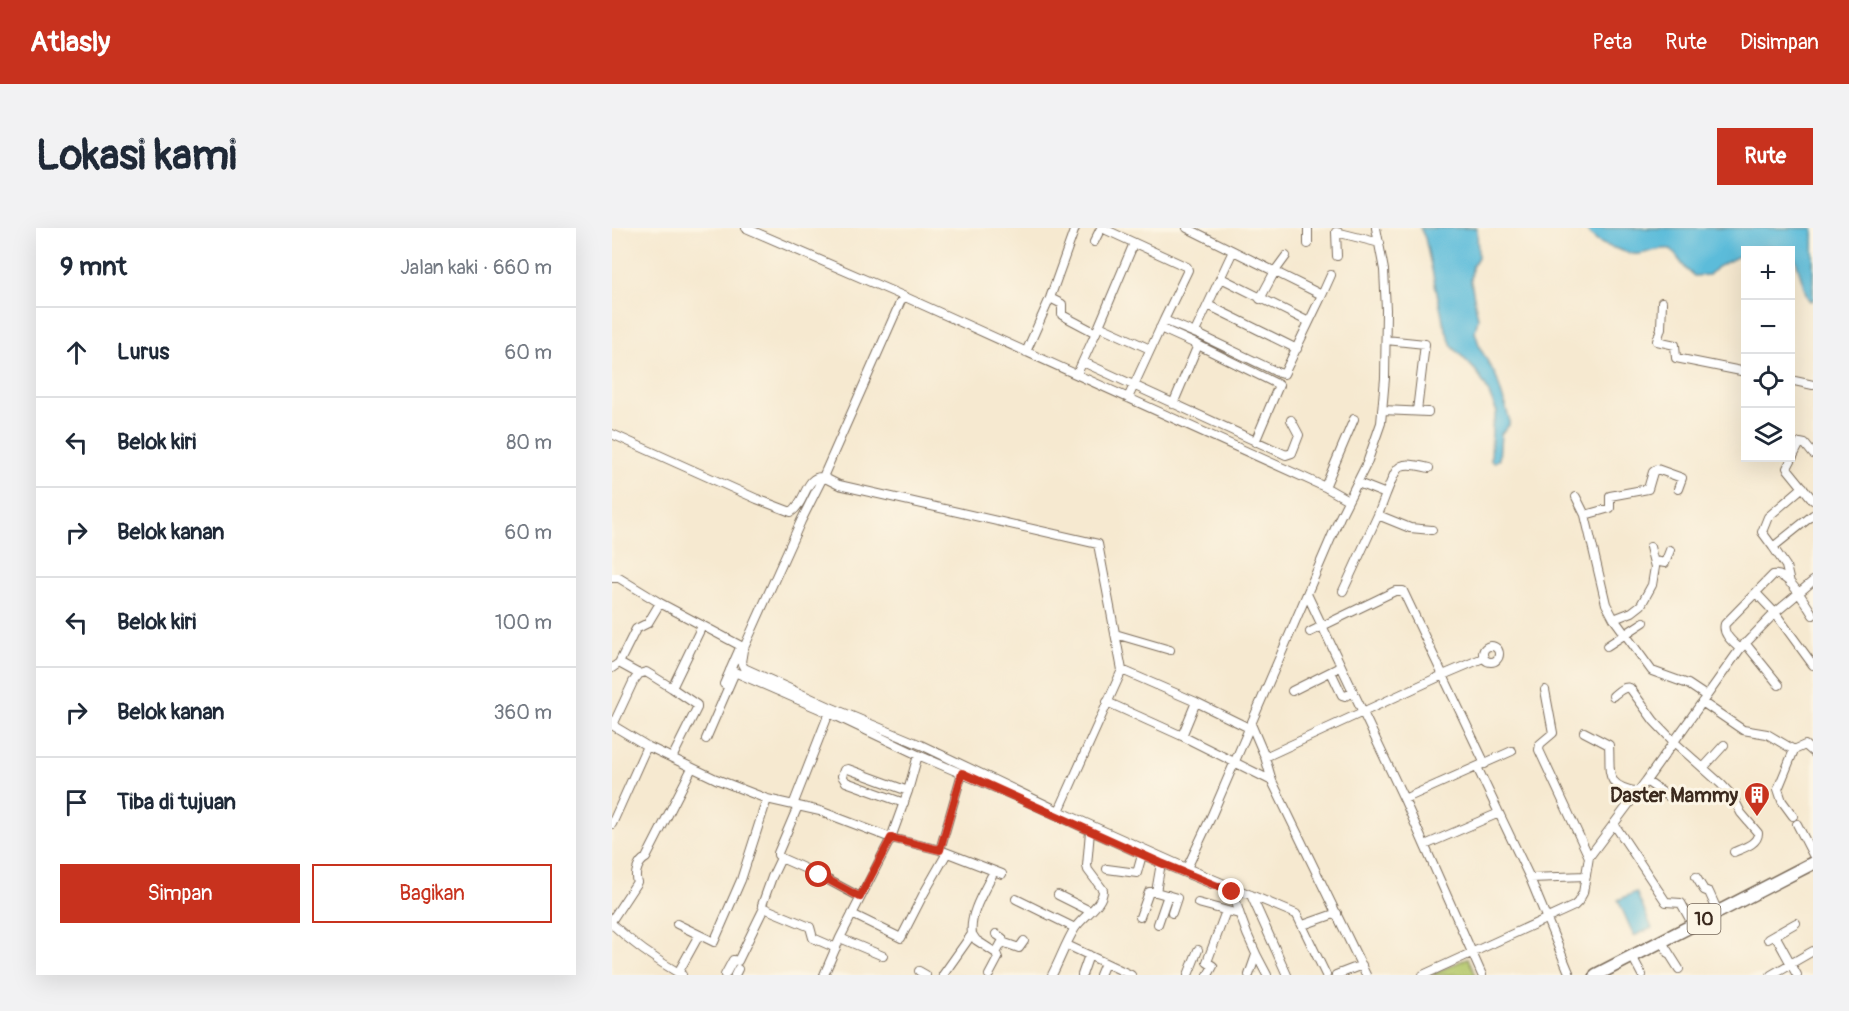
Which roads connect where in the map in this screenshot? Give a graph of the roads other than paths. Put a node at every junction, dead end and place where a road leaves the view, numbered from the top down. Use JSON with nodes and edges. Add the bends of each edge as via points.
{"nodes":[{"id":1,"x":746,"y":228,"type":"edge"},
{"id":2,"x":1076,"y":228,"type":"edge"},
{"id":3,"x":1101,"y":228,"type":"edge"},
{"id":4,"x":1187,"y":228,"type":"edge"},
{"id":5,"x":1308,"y":228,"type":"edge"},
{"id":6,"x":1376,"y":228,"type":"edge"},
{"id":7,"x":1336,"y":230,"type":"edge"},
{"id":8,"x":1094,"y":242,"type":"dead end"},
{"id":9,"x":1134,"y":243,"type":"junction"},
{"id":10,"x":1380,"y":243,"type":"junction"},
{"id":11,"x":1308,"y":244,"type":"dead end"},
{"id":12,"x":1233,"y":251,"type":"junction"},
{"id":13,"x":1286,"y":256,"type":"dead end"},
{"id":14,"x":1337,"y":256,"type":"dead end"},
{"id":15,"x":1275,"y":271,"type":"junction"},
{"id":16,"x":1331,"y":275,"type":"dead end"},
{"id":17,"x":1221,"y":278,"type":"junction"},
{"id":18,"x":1322,"y":295,"type":"junction"},
{"id":19,"x":903,"y":296,"type":"junction"},
{"id":20,"x":1050,"y":298,"type":"junction"},
{"id":21,"x":1260,"y":299,"type":"junction"},
{"id":22,"x":1662,"y":302,"type":"dead end"},
{"id":23,"x":1208,"y":304,"type":"junction"},
{"id":24,"x":1309,"y":322,"type":"junction"},
{"id":25,"x":1162,"y":324,"type":"junction"},
{"id":26,"x":1098,"y":329,"type":"junction"},
{"id":27,"x":1195,"y":333,"type":"junction"},
{"id":28,"x":1386,"y":340,"type":"junction"},
{"id":29,"x":1198,"y":345,"type":"junction"},
{"id":30,"x":1150,"y":349,"type":"junction"},
{"id":31,"x":1297,"y":349,"type":"junction"},
{"id":32,"x":1026,"y":352,"type":"junction"},
{"id":33,"x":1083,"y":362,"type":"junction"},
{"id":34,"x":1741,"y":371,"type":"edge"},
{"id":35,"x":1077,"y":375,"type":"junction"},
{"id":36,"x":1795,"y":381,"type":"edge"},
{"id":37,"x":1134,"y":385,"type":"junction"},
{"id":38,"x":1813,"y":385,"type":"edge"},
{"id":39,"x":1128,"y":399,"type":"junction"},
{"id":40,"x":1173,"y":404,"type":"junction"},
{"id":41,"x":1383,"y":410,"type":"junction"},
{"id":42,"x":1417,"y":411,"type":"junction"},
{"id":43,"x":1428,"y":412,"type":"dead end"},
{"id":44,"x":1354,"y":419,"type":"dead end"},
{"id":45,"x":1291,"y":420,"type":"dead end"},
{"id":46,"x":612,"y":434,"type":"edge"},
{"id":47,"x":1255,"y":442,"type":"junction"},
{"id":48,"x":1813,"y":454,"type":"edge"},
{"id":49,"x":1429,"y":468,"type":"dead end"},
{"id":50,"x":823,"y":477,"type":"junction"},
{"id":51,"x":1358,"y":483,"type":"junction"},
{"id":52,"x":1325,"y":487,"type":"junction"},
{"id":53,"x":1803,"y":487,"type":"junction"},
{"id":54,"x":1678,"y":489,"type":"dead end"},
{"id":55,"x":1386,"y":494,"type":"junction"},
{"id":56,"x":1576,"y":497,"type":"dead end"},
{"id":57,"x":1348,"y":500,"type":"junction"},
{"id":58,"x":1813,"y":500,"type":"edge"},
{"id":59,"x":795,"y":509,"type":"junction"},
{"id":60,"x":1378,"y":515,"type":"junction"},
{"id":61,"x":1813,"y":515,"type":"edge"},
{"id":62,"x":1585,"y":516,"type":"junction"},
{"id":63,"x":1432,"y":530,"type":"dead end"},
{"id":64,"x":1650,"y":547,"type":"dead end"},
{"id":65,"x":1773,"y":547,"type":"junction"},
{"id":66,"x":1670,"y":550,"type":"dead end"},
{"id":67,"x":1654,"y":561,"type":"junction"},
{"id":68,"x":612,"y":578,"type":"edge"},
{"id":69,"x":1813,"y":580,"type":"edge"},
{"id":70,"x":1791,"y":584,"type":"junction"},
{"id":71,"x":1343,"y":591,"type":"dead end"},
{"id":72,"x":1756,"y":593,"type":"junction"},
{"id":73,"x":1798,"y":593,"type":"junction"},
{"id":74,"x":1307,"y":594,"type":"junction"},
{"id":75,"x":660,"y":603,"type":"junction"},
{"id":76,"x":1775,"y":613,"type":"junction"},
{"id":77,"x":1813,"y":615,"type":"edge"},
{"id":78,"x":1614,"y":619,"type":"junction"},
{"id":79,"x":1644,"y":622,"type":"dead end"},
{"id":80,"x":702,"y":626,"type":"junction"},
{"id":81,"x":1321,"y":626,"type":"junction"},
{"id":82,"x":1310,"y":632,"type":"dead end"},
{"id":83,"x":1116,"y":634,"type":"junction"},
{"id":84,"x":1626,"y":635,"type":"junction"},
{"id":85,"x":741,"y":646,"type":"junction"},
{"id":86,"x":1607,"y":646,"type":"dead end"},
{"id":87,"x":1743,"y":646,"type":"junction"},
{"id":88,"x":1170,"y":650,"type":"dead end"},
{"id":89,"x":1483,"y":658,"type":"dead end"},
{"id":90,"x":615,"y":665,"type":"edge"},
{"id":91,"x":1813,"y":665,"type":"edge"},
{"id":92,"x":1340,"y":667,"type":"junction"},
{"id":93,"x":1122,"y":670,"type":"junction"},
{"id":94,"x":732,"y":671,"type":"junction"},
{"id":95,"x":1330,"y":672,"type":"junction"},
{"id":96,"x":639,"y":674,"type":"junction"},
{"id":97,"x":1443,"y":675,"type":"junction"},
{"id":98,"x":723,"y":684,"type":"dead end"},
{"id":99,"x":1779,"y":685,"type":"dead end"},
{"id":100,"x":672,"y":688,"type":"junction"},
{"id":101,"x":1545,"y":690,"type":"dead end"},
{"id":102,"x":1292,"y":691,"type":"dead end"},
{"id":103,"x":1353,"y":693,"type":"junction"},
{"id":104,"x":1613,"y":696,"type":"dead end"},
{"id":105,"x":1704,"y":699,"type":"junction"},
{"id":106,"x":1107,"y":702,"type":"junction"},
{"id":107,"x":1196,"y":702,"type":"junction"},
{"id":108,"x":1362,"y":712,"type":"junction"},
{"id":109,"x":829,"y":713,"type":"junction"},
{"id":110,"x":612,"y":725,"type":"edge"},
{"id":111,"x":1250,"y":726,"type":"junction"},
{"id":112,"x":1584,"y":732,"type":"dead end"},
{"id":113,"x":1182,"y":736,"type":"junction"},
{"id":114,"x":706,"y":739,"type":"dead end"},
{"id":115,"x":1674,"y":742,"type":"junction"},
{"id":116,"x":1724,"y":745,"type":"dead end"},
{"id":117,"x":647,"y":746,"type":"junction"},
{"id":118,"x":1794,"y":750,"type":"junction"},
{"id":119,"x":1512,"y":751,"type":"dead end"},
{"id":120,"x":1813,"y":752,"type":"edge"},
{"id":121,"x":918,"y":755,"type":"junction"},
{"id":122,"x":1265,"y":757,"type":"junction"},
{"id":123,"x":672,"y":758,"type":"junction"},
{"id":124,"x":1235,"y":762,"type":"junction"},
{"id":125,"x":1481,"y":766,"type":"junction"},
{"id":126,"x":1704,"y":767,"type":"junction"},
{"id":127,"x":692,"y":768,"type":"junction"},
{"id":128,"x":962,"y":773,"type":"junction"},
{"id":129,"x":1272,"y":781,"type":"junction"},
{"id":130,"x":1646,"y":781,"type":"junction"},
{"id":131,"x":908,"y":791,"type":"junction"},
{"id":132,"x":1638,"y":792,"type":"junction"},
{"id":133,"x":1668,"y":796,"type":"dead end"},
{"id":134,"x":767,"y":799,"type":"junction"},
{"id":135,"x":1404,"y":799,"type":"junction"},
{"id":136,"x":904,"y":803,"type":"junction"},
{"id":137,"x":795,"y":806,"type":"junction"},
{"id":138,"x":1059,"y":811,"type":"junction"},
{"id":139,"x":1499,"y":813,"type":"junction"},
{"id":140,"x":612,"y":824,"type":"edge"},
{"id":141,"x":1614,"y":824,"type":"junction"},
{"id":142,"x":1090,"y":831,"type":"junction"},
{"id":143,"x":891,"y":838,"type":"junction"},
{"id":144,"x":1425,"y":845,"type":"junction"},
{"id":145,"x":944,"y":852,"type":"junction"},
{"id":146,"x":1734,"y":852,"type":"dead end"},
{"id":147,"x":1142,"y":855,"type":"junction"},
{"id":148,"x":1813,"y":855,"type":"edge"},
{"id":149,"x":1588,"y":857,"type":"junction"},
{"id":150,"x":781,"y":858,"type":"junction"},
{"id":151,"x":1161,"y":863,"type":"junction"},
{"id":152,"x":1813,"y":863,"type":"edge"},
{"id":153,"x":1187,"y":868,"type":"junction"},
{"id":154,"x":1107,"y":869,"type":"dead end"},
{"id":155,"x":1586,"y":876,"type":"junction"},
{"id":156,"x":1696,"y":877,"type":"dead end"},
{"id":157,"x":1530,"y":878,"type":"junction"},
{"id":158,"x":1156,"y":892,"type":"junction"},
{"id":159,"x":1058,"y":895,"type":"dead end"},
{"id":160,"x":1168,"y":895,"type":"junction"},
{"id":161,"x":1251,"y":895,"type":"junction"},
{"id":162,"x":860,"y":897,"type":"junction"},
{"id":163,"x":1016,"y":899,"type":"dead end"},
{"id":164,"x":1198,"y":903,"type":"dead end"},
{"id":165,"x":764,"y":908,"type":"junction"},
{"id":166,"x":1090,"y":911,"type":"junction"},
{"id":167,"x":1226,"y":911,"type":"junction"},
{"id":168,"x":1718,"y":912,"type":"junction"},
{"id":169,"x":1172,"y":913,"type":"dead end"},
{"id":170,"x":1337,"y":913,"type":"junction"},
{"id":171,"x":852,"y":914,"type":"junction"},
{"id":172,"x":1239,"y":914,"type":"junction"},
{"id":173,"x":1140,"y":917,"type":"dead end"},
{"id":174,"x":1546,"y":918,"type":"junction"},
{"id":175,"x":612,"y":922,"type":"edge"},
{"id":176,"x":1796,"y":923,"type":"dead end"},
{"id":177,"x":677,"y":924,"type":"dead end"},
{"id":178,"x":1158,"y":924,"type":"dead end"},
{"id":179,"x":1303,"y":925,"type":"junction"},
{"id":180,"x":1693,"y":925,"type":"junction"},
{"id":181,"x":1075,"y":928,"type":"junction"},
{"id":182,"x":615,"y":933,"type":"edge"},
{"id":183,"x":972,"y":934,"type":"junction"},
{"id":184,"x":996,"y":934,"type":"dead end"},
{"id":185,"x":699,"y":935,"type":"junction"},
{"id":186,"x":840,"y":938,"type":"junction"},
{"id":187,"x":1024,"y":941,"type":"dead end"},
{"id":188,"x":1003,"y":942,"type":"junction"},
{"id":189,"x":1662,"y":942,"type":"junction"},
{"id":190,"x":1066,"y":945,"type":"junction"},
{"id":191,"x":836,"y":948,"type":"junction"},
{"id":192,"x":1198,"y":950,"type":"dead end"},
{"id":193,"x":1813,"y":951,"type":"edge"},
{"id":194,"x":996,"y":953,"type":"junction"},
{"id":195,"x":1471,"y":953,"type":"junction"},
{"id":196,"x":1089,"y":955,"type":"junction"},
{"id":197,"x":1256,"y":955,"type":"junction"},
{"id":198,"x":883,"y":956,"type":"dead end"},
{"id":199,"x":1632,"y":956,"type":"junction"},
{"id":200,"x":1105,"y":963,"type":"junction"},
{"id":201,"x":1790,"y":963,"type":"junction"},
{"id":202,"x":1362,"y":965,"type":"junction"},
{"id":203,"x":1679,"y":969,"type":"dead end"},
{"id":204,"x":680,"y":974,"type":"edge"},
{"id":205,"x":1600,"y":974,"type":"edge"},
{"id":206,"x":725,"y":975,"type":"edge"},
{"id":207,"x":824,"y":975,"type":"edge"},
{"id":208,"x":943,"y":975,"type":"edge"},
{"id":209,"x":989,"y":975,"type":"edge"},
{"id":210,"x":1052,"y":975,"type":"edge"},
{"id":211,"x":1082,"y":975,"type":"edge"},
{"id":212,"x":1100,"y":975,"type":"edge"},
{"id":213,"x":1131,"y":975,"type":"edge"},
{"id":214,"x":1188,"y":975,"type":"edge"},
{"id":215,"x":1208,"y":975,"type":"edge"},
{"id":216,"x":1249,"y":975,"type":"edge"},
{"id":217,"x":1267,"y":975,"type":"edge"},
{"id":218,"x":1287,"y":975,"type":"edge"},
{"id":219,"x":1326,"y":975,"type":"edge"},
{"id":220,"x":1336,"y":975,"type":"edge"},
{"id":221,"x":1366,"y":975,"type":"edge"},
{"id":222,"x":1424,"y":975,"type":"edge"},
{"id":223,"x":1482,"y":975,"type":"edge"},
{"id":224,"x":1570,"y":975,"type":"edge"},
{"id":225,"x":1642,"y":975,"type":"edge"},
{"id":226,"x":1770,"y":975,"type":"edge"},
{"id":227,"x":1797,"y":975,"type":"edge"}],
"edges":[{"from":1,"to":19,"type":"street"},
{"from":2,"to":20,"type":"street"},
{"from":3,"to":8,"type":"street"},
{"from":3,"to":9,"type":"street"},
{"from":4,"to":12,"type":"street"},
{"from":5,"to":11,"type":"street"},
{"from":6,"to":10,"type":"street"},
{"from":7,"to":10,"type":"street"},
{"from":7,"to":14,"type":"street"},
{"from":9,"to":25,"type":"street","via":[[1187,267]]},
{"from":9,"to":26,"type":"street"},
{"from":10,"to":28,"type":"street"},
{"from":12,"to":15,"type":"street"},
{"from":12,"to":17,"type":"street"},
{"from":13,"to":15,"type":"street"},
{"from":15,"to":18,"type":"street"},
{"from":15,"to":21,"type":"street"},
{"from":16,"to":18,"type":"street"},
{"from":17,"to":21,"type":"street"},
{"from":17,"to":23,"type":"street"},
{"from":18,"to":24,"type":"street"},
{"from":19,"to":32,"type":"street"},
{"from":19,"to":50,"type":"street"},
{"from":20,"to":26,"type":"street","via":[[1062,304],[1062,315]]},
{"from":20,"to":32,"type":"street"},
{"from":21,"to":24,"type":"street"},
{"from":22,"to":34,"type":"street","via":[[1657,341],[1676,345],[1676,358]]},
{"from":23,"to":27,"type":"street"},
{"from":23,"to":31,"type":"street"},
{"from":24,"to":31,"type":"street"},
{"from":25,"to":27,"type":"street"},
{"from":25,"to":29,"type":"street"},
{"from":25,"to":30,"type":"street"},
{"from":26,"to":30,"type":"street"},
{"from":26,"to":33,"type":"street"},
{"from":27,"to":31,"type":"street","via":[[1281,374],[1286,373]]},
{"from":28,"to":41,"type":"street"},
{"from":28,"to":42,"type":"street","via":[[1425,344]]},
{"from":29,"to":40,"type":"street"},
{"from":29,"to":47,"type":"street","via":[[1279,385]]},
{"from":30,"to":37,"type":"street"},
{"from":32,"to":35,"type":"street"},
{"from":33,"to":35,"type":"street"},
{"from":33,"to":37,"type":"street"},
{"from":35,"to":39,"type":"street"},
{"from":36,"to":38,"type":"street"},
{"from":37,"to":39,"type":"street"},
{"from":37,"to":40,"type":"street"},
{"from":39,"to":52,"type":"street"},
{"from":40,"to":47,"type":"street"},
{"from":41,"to":42,"type":"street"},
{"from":41,"to":51,"type":"street"},
{"from":42,"to":43,"type":"street"},
{"from":44,"to":52,"type":"street"},
{"from":45,"to":47,"type":"street","via":[[1299,435],[1290,454]]},
{"from":46,"to":59,"type":"street","via":[[784,510]]},
{"from":48,"to":53,"type":"street","via":[[1800,443],[1787,466]]},
{"from":49,"to":55,"type":"street","via":[[1401,465]]},
{"from":50,"to":59,"type":"street","via":[[812,479]]},
{"from":50,"to":83,"type":"street","via":[[839,484],[1097,543]]},
{"from":50,"to":138,"type":"street","via":[[742,650],[744,668],[921,745]]},
{"from":51,"to":55,"type":"street"},
{"from":51,"to":57,"type":"street"},
{"from":52,"to":57,"type":"street"},
{"from":53,"to":58,"type":"street"},
{"from":53,"to":65,"type":"street","via":[[1766,519],[1762,532]]},
{"from":54,"to":62,"type":"street","via":[[1682,478],[1657,469],[1648,489],[1610,496],[1610,508]]},
{"from":55,"to":60,"type":"street"},
{"from":56,"to":62,"type":"street"},
{"from":57,"to":74,"type":"street"},
{"from":59,"to":85,"type":"street","via":[[797,519]]},
{"from":60,"to":63,"type":"street","via":[[1410,528]]},
{"from":60,"to":71,"type":"street"},
{"from":61,"to":65,"type":"street"},
{"from":62,"to":78,"type":"street","via":[[1600,586]]},
{"from":64,"to":67,"type":"street"},
{"from":65,"to":70,"type":"street","via":[[1786,566]]},
{"from":66,"to":67,"type":"street","via":[[1665,562]]},
{"from":67,"to":78,"type":"street","via":[[1652,585],[1641,605]]},
{"from":68,"to":75,"type":"street","via":[[619,578]]},
{"from":69,"to":73,"type":"street"},
{"from":70,"to":72,"type":"street","via":[[1776,574]]},
{"from":70,"to":73,"type":"street"},
{"from":72,"to":76,"type":"street"},
{"from":72,"to":87,"type":"street","via":[[1724,628],[1727,635]]},
{"from":73,"to":76,"type":"street"},
{"from":73,"to":77,"type":"street"},
{"from":74,"to":81,"type":"street"},
{"from":74,"to":111,"type":"street"},
{"from":75,"to":80,"type":"street"},
{"from":75,"to":90,"type":"street","via":[[648,623],[636,629]]},
{"from":76,"to":87,"type":"street"},
{"from":76,"to":91,"type":"street"},
{"from":78,"to":84,"type":"street"},
{"from":79,"to":84,"type":"street"},
{"from":80,"to":85,"type":"street"},
{"from":80,"to":100,"type":"street"},
{"from":81,"to":82,"type":"street"},
{"from":81,"to":92,"type":"street"},
{"from":81,"to":97,"type":"street","via":[[1395,591],[1403,591]]},
{"from":83,"to":88,"type":"street"},
{"from":83,"to":93,"type":"street"},
{"from":84,"to":86,"type":"street"},
{"from":84,"to":105,"type":"street","via":[[1653,671],[1688,684]]},
{"from":85,"to":94,"type":"street"},
{"from":87,"to":99,"type":"street"},
{"from":87,"to":105,"type":"street"},
{"from":89,"to":97,"type":"street"},
{"from":90,"to":96,"type":"street"},
{"from":92,"to":95,"type":"street"},
{"from":92,"to":103,"type":"street"},
{"from":93,"to":106,"type":"street"},
{"from":93,"to":107,"type":"street"},
{"from":94,"to":98,"type":"street"},
{"from":94,"to":109,"type":"street"},
{"from":94,"to":114,"type":"street"},
{"from":95,"to":102,"type":"street"},
{"from":95,"to":103,"type":"street","via":[[1341,695]]},
{"from":96,"to":100,"type":"street","via":[[646,672]]},
{"from":96,"to":110,"type":"street"},
{"from":97,"to":108,"type":"street"},
{"from":97,"to":125,"type":"street"},
{"from":100,"to":123,"type":"street","via":[[697,707]]},
{"from":101,"to":149,"type":"street","via":[[1553,733],[1540,744],[1539,750]]},
{"from":103,"to":108,"type":"street"},
{"from":104,"to":115,"type":"street","via":[[1622,688],[1630,688]]},
{"from":105,"to":115,"type":"street"},
{"from":105,"to":118,"type":"street","via":[[1743,730],[1767,734]]},
{"from":106,"to":113,"type":"street"},
{"from":106,"to":138,"type":"street"},
{"from":107,"to":111,"type":"street"},
{"from":107,"to":113,"type":"street"},
{"from":108,"to":122,"type":"street"},
{"from":108,"to":135,"type":"street"},
{"from":109,"to":121,"type":"street"},
{"from":109,"to":137,"type":"street"},
{"from":110,"to":117,"type":"street"},
{"from":111,"to":122,"type":"street"},
{"from":111,"to":124,"type":"street"},
{"from":112,"to":132,"type":"street","via":[[1609,745],[1610,774],[1615,784]]},
{"from":113,"to":124,"type":"street"},
{"from":115,"to":126,"type":"street"},
{"from":115,"to":130,"type":"street"},
{"from":116,"to":126,"type":"street"},
{"from":117,"to":123,"type":"street"},
{"from":117,"to":140,"type":"street"},
{"from":118,"to":120,"type":"street","via":[[1805,745]]},
{"from":118,"to":148,"type":"street","via":[[1778,789]]},
{"from":119,"to":125,"type":"street"},
{"from":121,"to":128,"type":"street"},
{"from":121,"to":131,"type":"street"},
{"from":122,"to":129,"type":"street"},
{"from":123,"to":127,"type":"street"},
{"from":124,"to":129,"type":"street"},
{"from":124,"to":153,"type":"street"},
{"from":125,"to":135,"type":"street"},
{"from":125,"to":139,"type":"street"},
{"from":126,"to":146,"type":"street","via":[[1758,833],[1756,841]]},
{"from":127,"to":134,"type":"street"},
{"from":127,"to":175,"type":"street","via":[[646,858],[641,860],[635,875],[637,882]]},
{"from":128,"to":142,"type":"street"},
{"from":128,"to":145,"type":"street"},
{"from":129,"to":170,"type":"street"},
{"from":130,"to":132,"type":"street"},
{"from":130,"to":133,"type":"street"},
{"from":131,"to":136,"type":"street"},
{"from":131,"to":136,"type":"street","via":[[848,769],[842,776],[846,782]]},
{"from":132,"to":141,"type":"street"},
{"from":134,"to":137,"type":"street"},
{"from":134,"to":185,"type":"street","via":[[741,880],[714,942]]},
{"from":135,"to":144,"type":"street"},
{"from":136,"to":143,"type":"street"},
{"from":137,"to":143,"type":"street","via":[[820,811]]},
{"from":137,"to":150,"type":"street","via":[[778,853]]},
{"from":138,"to":153,"type":"street"},
{"from":139,"to":144,"type":"street"},
{"from":139,"to":157,"type":"street"},
{"from":141,"to":149,"type":"street"},
{"from":141,"to":180,"type":"street","via":[[1666,902],[1681,903]]},
{"from":142,"to":147,"type":"street"},
{"from":142,"to":166,"type":"street","via":[[1087,866],[1103,892]]},
{"from":143,"to":145,"type":"street"},
{"from":143,"to":162,"type":"street"},
{"from":144,"to":195,"type":"street"},
{"from":145,"to":171,"type":"street","via":[[901,938]]},
{"from":145,"to":183,"type":"street","via":[[998,872],[974,915]]},
{"from":147,"to":151,"type":"street"},
{"from":147,"to":154,"type":"street","via":[[1137,873]]},
{"from":149,"to":155,"type":"street"},
{"from":150,"to":162,"type":"street"},
{"from":150,"to":165,"type":"street"},
{"from":151,"to":158,"type":"street"},
{"from":151,"to":172,"type":"street","via":[[1232,892]]},
{"from":152,"to":168,"type":"highway","number":"10"},
{"from":153,"to":161,"type":"street"},
{"from":155,"to":157,"type":"street"},
{"from":155,"to":174,"type":"street","via":[[1578,902]]},
{"from":156,"to":168,"type":"street"},
{"from":157,"to":174,"type":"street"},
{"from":158,"to":160,"type":"street"},
{"from":158,"to":173,"type":"street","via":[[1149,892]]},
{"from":159,"to":166,"type":"street"},
{"from":160,"to":169,"type":"street","via":[[1177,898]]},
{"from":160,"to":178,"type":"street"},
{"from":161,"to":179,"type":"street","via":[[1297,915]]},
{"from":161,"to":218,"type":"street"},
{"from":162,"to":171,"type":"street"},
{"from":163,"to":181,"type":"street"},
{"from":164,"to":167,"type":"street"},
{"from":165,"to":191,"type":"street","via":[[810,927],[813,938]]},
{"from":165,"to":206,"type":"street","via":[[739,960],[733,960]]},
{"from":166,"to":181,"type":"street"},
{"from":167,"to":172,"type":"street"},
{"from":167,"to":215,"type":"street","via":[[1207,962],[1213,966]]},
{"from":168,"to":180,"type":"highway","number":"10"},
{"from":170,"to":179,"type":"street"},
{"from":170,"to":202,"type":"street"},
{"from":171,"to":186,"type":"street"},
{"from":172,"to":197,"type":"street"},
{"from":174,"to":195,"type":"street"},
{"from":174,"to":224,"type":"street"},
{"from":175,"to":182,"type":"street"},
{"from":176,"to":201,"type":"street","via":[[1771,937]]},
{"from":177,"to":185,"type":"street"},
{"from":179,"to":219,"type":"street"},
{"from":180,"to":189,"type":"highway","number":"10"},
{"from":181,"to":190,"type":"street"},
{"from":182,"to":204,"type":"street"},
{"from":183,"to":194,"type":"street"},
{"from":183,"to":208,"type":"street"},
{"from":184,"to":188,"type":"street"},
{"from":185,"to":204,"type":"street"},
{"from":186,"to":191,"type":"street"},
{"from":186,"to":198,"type":"street"},
{"from":187,"to":188,"type":"street","via":[[1019,948]]},
{"from":188,"to":194,"type":"street"},
{"from":189,"to":199,"type":"highway","number":"10"},
{"from":189,"to":203,"type":"street"},
{"from":190,"to":196,"type":"street"},
{"from":190,"to":210,"type":"street"},
{"from":191,"to":207,"type":"street"},
{"from":192,"to":214,"type":"street"},
{"from":193,"to":201,"type":"street"},
{"from":194,"to":209,"type":"street","via":[[998,958]]},
{"from":195,"to":222,"type":"street"},
{"from":195,"to":223,"type":"street"},
{"from":196,"to":200,"type":"street"},
{"from":196,"to":211,"type":"street"},
{"from":197,"to":216,"type":"street"},
{"from":197,"to":217,"type":"street"},
{"from":199,"to":205,"type":"highway","number":"10"},
{"from":199,"to":225,"type":"street"},
{"from":200,"to":212,"type":"street"},
{"from":200,"to":213,"type":"street"},
{"from":201,"to":226,"type":"street"},
{"from":201,"to":227,"type":"street"},
{"from":202,"to":220,"type":"street"},
{"from":202,"to":221,"type":"street"}]}
